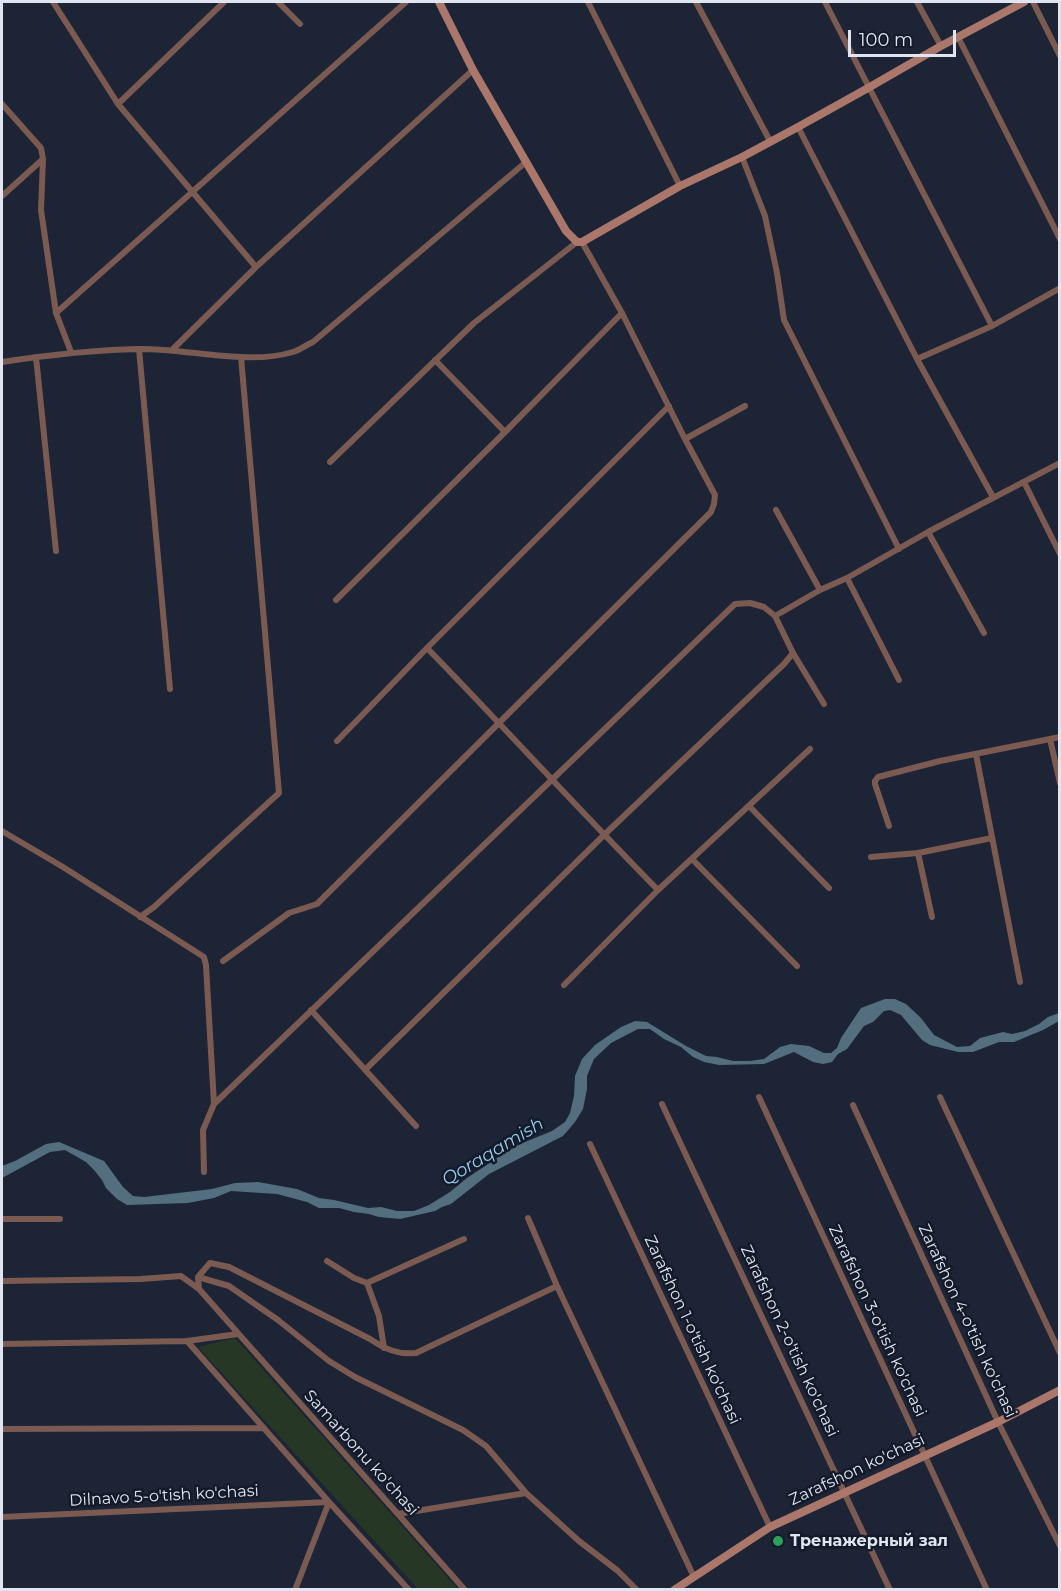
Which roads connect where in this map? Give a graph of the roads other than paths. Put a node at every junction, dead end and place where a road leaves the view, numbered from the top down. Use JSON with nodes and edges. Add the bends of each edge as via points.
{"nodes":[{"id":1,"x":53,"y":2,"type":"edge"},
{"id":2,"x":224,"y":2,"type":"edge"},
{"id":3,"x":278,"y":2,"type":"edge"},
{"id":4,"x":406,"y":2,"type":"edge"},
{"id":5,"x":439,"y":2,"type":"edge"},
{"id":6,"x":588,"y":2,"type":"edge"},
{"id":7,"x":696,"y":2,"type":"edge"},
{"id":8,"x":825,"y":2,"type":"edge"},
{"id":9,"x":917,"y":2,"type":"edge"},
{"id":10,"x":1020,"y":2,"type":"edge"},
{"id":11,"x":1033,"y":2,"type":"edge"},
{"id":12,"x":300,"y":24,"type":"dead end"},
{"id":13,"x":958,"y":37,"type":"junction"},
{"id":14,"x":940,"y":46,"type":"junction"},
{"id":15,"x":1059,"y":56,"type":"edge"},
{"id":16,"x":473,"y":70,"type":"junction"},
{"id":17,"x":868,"y":88,"type":"junction"},
{"id":18,"x":2,"y":104,"type":"edge"},
{"id":19,"x":118,"y":105,"type":"junction"},
{"id":20,"x":798,"y":127,"type":"junction"},
{"id":21,"x":770,"y":141,"type":"junction"},
{"id":22,"x":742,"y":158,"type":"junction"},
{"id":23,"x":43,"y":159,"type":"junction"},
{"id":24,"x":526,"y":162,"type":"junction"},
{"id":25,"x":680,"y":186,"type":"junction"},
{"id":26,"x":194,"y":192,"type":"junction"},
{"id":27,"x":2,"y":196,"type":"edge"},
{"id":28,"x":1059,"y":239,"type":"edge"},
{"id":29,"x":579,"y":242,"type":"junction"},
{"id":30,"x":256,"y":267,"type":"junction"},
{"id":31,"x":1059,"y":288,"type":"edge"},
{"id":32,"x":56,"y":313,"type":"junction"},
{"id":33,"x":622,"y":313,"type":"junction"},
{"id":34,"x":992,"y":326,"type":"junction"},
{"id":35,"x":139,"y":349,"type":"junction"},
{"id":36,"x":172,"y":350,"type":"junction"},
{"id":37,"x":71,"y":352,"type":"junction"},
{"id":38,"x":36,"y":357,"type":"junction"},
{"id":39,"x":242,"y":357,"type":"junction"},
{"id":40,"x":917,"y":359,"type":"junction"},
{"id":41,"x":435,"y":360,"type":"junction"},
{"id":42,"x":2,"y":362,"type":"edge"},
{"id":43,"x":669,"y":406,"type":"junction"},
{"id":44,"x":745,"y":406,"type":"dead end"},
{"id":45,"x":505,"y":432,"type":"junction"},
{"id":46,"x":685,"y":439,"type":"junction"},
{"id":47,"x":330,"y":462,"type":"dead end"},
{"id":48,"x":1059,"y":463,"type":"edge"},
{"id":49,"x":1024,"y":482,"type":"junction"},
{"id":50,"x":993,"y":497,"type":"junction"},
{"id":51,"x":776,"y":510,"type":"dead end"},
{"id":52,"x":928,"y":532,"type":"junction"},
{"id":53,"x":899,"y":549,"type":"junction"},
{"id":54,"x":56,"y":552,"type":"dead end"},
{"id":55,"x":1059,"y":554,"type":"edge"},
{"id":56,"x":847,"y":578,"type":"junction"},
{"id":57,"x":820,"y":590,"type":"junction"},
{"id":58,"x":336,"y":600,"type":"dead end"},
{"id":59,"x":775,"y":616,"type":"junction"},
{"id":60,"x":984,"y":633,"type":"dead end"},
{"id":61,"x":427,"y":648,"type":"junction"},
{"id":62,"x":793,"y":653,"type":"junction"},
{"id":63,"x":899,"y":680,"type":"dead end"},
{"id":64,"x":170,"y":689,"type":"dead end"},
{"id":65,"x":824,"y":704,"type":"dead end"},
{"id":66,"x":499,"y":721,"type":"junction"},
{"id":67,"x":1059,"y":737,"type":"edge"},
{"id":68,"x":1050,"y":739,"type":"junction"},
{"id":69,"x":337,"y":741,"type":"dead end"},
{"id":70,"x":810,"y":749,"type":"dead end"},
{"id":71,"x":976,"y":754,"type":"junction"},
{"id":72,"x":552,"y":780,"type":"junction"},
{"id":73,"x":1059,"y":783,"type":"edge"},
{"id":74,"x":749,"y":806,"type":"junction"},
{"id":75,"x":889,"y":826,"type":"dead end"},
{"id":76,"x":2,"y":831,"type":"edge"},
{"id":77,"x":604,"y":835,"type":"junction"},
{"id":78,"x":992,"y":838,"type":"junction"},
{"id":79,"x":918,"y":853,"type":"junction"},
{"id":80,"x":871,"y":857,"type":"dead end"},
{"id":81,"x":692,"y":859,"type":"junction"},
{"id":82,"x":830,"y":888,"type":"dead end"},
{"id":83,"x":658,"y":890,"type":"junction"},
{"id":84,"x":140,"y":917,"type":"junction"},
{"id":85,"x":932,"y":917,"type":"dead end"},
{"id":86,"x":223,"y":960,"type":"dead end"},
{"id":87,"x":797,"y":966,"type":"dead end"},
{"id":88,"x":1020,"y":982,"type":"dead end"},
{"id":89,"x":564,"y":985,"type":"dead end"},
{"id":90,"x":311,"y":1010,"type":"junction"},
{"id":91,"x":365,"y":1070,"type":"junction"},
{"id":92,"x":759,"y":1097,"type":"dead end"},
{"id":93,"x":940,"y":1097,"type":"dead end"},
{"id":94,"x":214,"y":1104,"type":"junction"},
{"id":95,"x":662,"y":1104,"type":"dead end"},
{"id":96,"x":853,"y":1105,"type":"dead end"},
{"id":97,"x":416,"y":1126,"type":"dead end"},
{"id":98,"x":590,"y":1144,"type":"dead end"},
{"id":99,"x":204,"y":1172,"type":"dead end"},
{"id":100,"x":528,"y":1218,"type":"dead end"},
{"id":101,"x":2,"y":1219,"type":"edge"},
{"id":102,"x":60,"y":1219,"type":"dead end"},
{"id":103,"x":464,"y":1239,"type":"dead end"},
{"id":104,"x":327,"y":1261,"type":"dead end"},
{"id":105,"x":198,"y":1277,"type":"junction"},
{"id":106,"x":2,"y":1281,"type":"edge"},
{"id":107,"x":367,"y":1283,"type":"junction"},
{"id":108,"x":557,"y":1286,"type":"junction"},
{"id":109,"x":199,"y":1289,"type":"junction"},
{"id":110,"x":238,"y":1334,"type":"junction"},
{"id":111,"x":187,"y":1341,"type":"junction"},
{"id":112,"x":2,"y":1344,"type":"edge"},
{"id":113,"x":384,"y":1348,"type":"junction"},
{"id":114,"x":1059,"y":1353,"type":"edge"},
{"id":115,"x":1059,"y":1390,"type":"edge"},
{"id":116,"x":998,"y":1422,"type":"junction"},
{"id":117,"x":264,"y":1428,"type":"junction"},
{"id":118,"x":2,"y":1429,"type":"edge"},
{"id":119,"x":925,"y":1456,"type":"junction"},
{"id":120,"x":526,"y":1493,"type":"junction"},
{"id":121,"x":845,"y":1493,"type":"junction"},
{"id":122,"x":328,"y":1502,"type":"junction"},
{"id":123,"x":398,"y":1514,"type":"junction"},
{"id":124,"x":2,"y":1517,"type":"edge"},
{"id":125,"x":770,"y":1527,"type":"junction"},
{"id":126,"x":1059,"y":1546,"type":"edge"},
{"id":127,"x":694,"y":1577,"type":"junction"},
{"id":128,"x":681,"y":1588,"type":"edge"},
{"id":129,"x":295,"y":1590,"type":"edge"},
{"id":130,"x":409,"y":1590,"type":"edge"},
{"id":131,"x":465,"y":1590,"type":"edge"},
{"id":132,"x":638,"y":1590,"type":"edge"},
{"id":133,"x":890,"y":1590,"type":"edge"},
{"id":134,"x":987,"y":1590,"type":"edge"}],
"edges":[{"from":1,"to":19,"type":"street"},
{"from":2,"to":19,"type":"street"},
{"from":3,"to":12,"type":"street"},
{"from":4,"to":26,"type":"street"},
{"from":5,"to":16,"type":"street"},
{"from":6,"to":25,"type":"street"},
{"from":7,"to":21,"type":"street"},
{"from":8,"to":17,"type":"street"},
{"from":9,"to":14,"type":"street"},
{"from":10,"to":13,"type":"street"},
{"from":11,"to":15,"type":"street"},
{"from":13,"to":14,"type":"street"},
{"from":13,"to":28,"type":"street"},
{"from":14,"to":17,"type":"street"},
{"from":16,"to":24,"type":"street"},
{"from":16,"to":30,"type":"street"},
{"from":17,"to":20,"type":"street"},
{"from":17,"to":34,"type":"street"},
{"from":18,"to":23,"type":"street","via":[[40,148]]},
{"from":19,"to":26,"type":"street"},
{"from":20,"to":21,"type":"street"},
{"from":20,"to":40,"type":"street"},
{"from":21,"to":22,"type":"street"},
{"from":22,"to":25,"type":"street"},
{"from":22,"to":53,"type":"street","via":[[765,216],[784,320]]},
{"from":23,"to":27,"type":"street"},
{"from":23,"to":32,"type":"street","via":[[41,210]]},
{"from":24,"to":29,"type":"street","via":[[567,231]]},
{"from":24,"to":39,"type":"street","via":[[313,342],[294,352]]},
{"from":25,"to":29,"type":"street"},
{"from":26,"to":30,"type":"street"},
{"from":26,"to":32,"type":"street"},
{"from":29,"to":33,"type":"street"},
{"from":29,"to":41,"type":"street","via":[[474,323]]},
{"from":30,"to":36,"type":"street"},
{"from":31,"to":34,"type":"street"},
{"from":32,"to":37,"type":"street"},
{"from":33,"to":43,"type":"street"},
{"from":33,"to":45,"type":"street"},
{"from":34,"to":40,"type":"street"},
{"from":35,"to":36,"type":"street"},
{"from":35,"to":37,"type":"street"},
{"from":35,"to":64,"type":"street"},
{"from":36,"to":39,"type":"street"},
{"from":37,"to":38,"type":"street"},
{"from":38,"to":42,"type":"street"},
{"from":38,"to":54,"type":"street"},
{"from":39,"to":84,"type":"street","via":[[279,793]]},
{"from":40,"to":50,"type":"street"},
{"from":41,"to":45,"type":"street"},
{"from":41,"to":47,"type":"street"},
{"from":43,"to":46,"type":"street"},
{"from":43,"to":61,"type":"street"},
{"from":44,"to":46,"type":"street"},
{"from":45,"to":58,"type":"street"},
{"from":46,"to":66,"type":"street","via":[[715,495],[711,512]]},
{"from":48,"to":49,"type":"street"},
{"from":49,"to":50,"type":"street"},
{"from":49,"to":55,"type":"street"},
{"from":50,"to":52,"type":"street"},
{"from":51,"to":57,"type":"street"},
{"from":52,"to":53,"type":"street"},
{"from":52,"to":60,"type":"street"},
{"from":53,"to":56,"type":"street"},
{"from":56,"to":57,"type":"street"},
{"from":56,"to":63,"type":"street"},
{"from":57,"to":59,"type":"street"},
{"from":59,"to":62,"type":"street"},
{"from":59,"to":72,"type":"street","via":[[764,606],[735,604]]},
{"from":61,"to":66,"type":"street"},
{"from":61,"to":69,"type":"street"},
{"from":62,"to":65,"type":"street"},
{"from":62,"to":77,"type":"street"},
{"from":66,"to":72,"type":"street"},
{"from":66,"to":86,"type":"street","via":[[317,904],[289,913]]},
{"from":67,"to":68,"type":"street"},
{"from":68,"to":71,"type":"street"},
{"from":68,"to":73,"type":"street"},
{"from":70,"to":74,"type":"street"},
{"from":71,"to":75,"type":"street","via":[[878,777],[874,781]]},
{"from":71,"to":78,"type":"street"},
{"from":72,"to":77,"type":"street"},
{"from":72,"to":90,"type":"street"},
{"from":74,"to":81,"type":"street"},
{"from":74,"to":82,"type":"street"},
{"from":76,"to":84,"type":"street"},
{"from":77,"to":83,"type":"street"},
{"from":77,"to":91,"type":"street"},
{"from":78,"to":79,"type":"street"},
{"from":78,"to":88,"type":"street"},
{"from":79,"to":80,"type":"street"},
{"from":79,"to":85,"type":"street"},
{"from":81,"to":83,"type":"street"},
{"from":81,"to":87,"type":"street"},
{"from":83,"to":89,"type":"street"},
{"from":84,"to":94,"type":"street","via":[[204,957]]},
{"from":90,"to":91,"type":"street"},
{"from":90,"to":94,"type":"street"},
{"from":91,"to":97,"type":"street"},
{"from":92,"to":119,"type":"street","name":"Zarafshon 3-o'tish ko'chasi"},
{"from":93,"to":114,"type":"street"},
{"from":94,"to":99,"type":"street","via":[[203,1130]]},
{"from":95,"to":121,"type":"street","name":"Zarafshon 2-o'tish ko'chasi"},
{"from":96,"to":116,"type":"street","name":"Zarafshon 4-o'tish ko'chasi"},
{"from":98,"to":125,"type":"street","name":"Zarafshon 1-o'tish ko'chasi"},
{"from":100,"to":108,"type":"street"},
{"from":101,"to":102,"type":"street"},
{"from":103,"to":107,"type":"street"},
{"from":104,"to":107,"type":"street"},
{"from":105,"to":109,"type":"street"},
{"from":105,"to":113,"type":"street","via":[[210,1263],[229,1267]]},
{"from":105,"to":120,"type":"street","via":[[229,1286],[355,1377],[464,1430],[486,1446]]},
{"from":106,"to":109,"type":"street","via":[[181,1276]]},
{"from":107,"to":113,"type":"street","via":[[379,1316]]},
{"from":108,"to":113,"type":"street","via":[[416,1353]]},
{"from":108,"to":127,"type":"street"},
{"from":109,"to":110,"type":"street","name":"Samarbonu ko'chasi"},
{"from":110,"to":111,"type":"street"},
{"from":110,"to":123,"type":"street","name":"Samarbonu ko'chasi"},
{"from":111,"to":112,"type":"street"},
{"from":111,"to":117,"type":"street"},
{"from":115,"to":116,"type":"street","name":"Zarafshon ko'chasi"},
{"from":116,"to":119,"type":"street","name":"Zarafshon ko'chasi"},
{"from":116,"to":126,"type":"street","name":"Zarafshon 4-o'tish ko'chasi"},
{"from":117,"to":118,"type":"street"},
{"from":117,"to":122,"type":"street"},
{"from":119,"to":121,"type":"street","name":"Zarafshon ko'chasi"},
{"from":119,"to":134,"type":"street","name":"Zarafshon 3-o'tish ko'chasi"},
{"from":120,"to":123,"type":"street"},
{"from":120,"to":132,"type":"street"},
{"from":121,"to":125,"type":"street","name":"Zarafshon ko'chasi"},
{"from":121,"to":133,"type":"street","name":"Zarafshon 2-o'tish ko'chasi"},
{"from":122,"to":124,"type":"street","name":"Dilnavo 5-o'tish ko'chasi"},
{"from":122,"to":129,"type":"street"},
{"from":122,"to":130,"type":"street"},
{"from":123,"to":131,"type":"street","name":"Samarbonu ko'chasi"},
{"from":125,"to":127,"type":"street","name":"Zarafshon ko'chasi"},
{"from":127,"to":128,"type":"street","name":"Zarafshon ko'chasi"}]}
